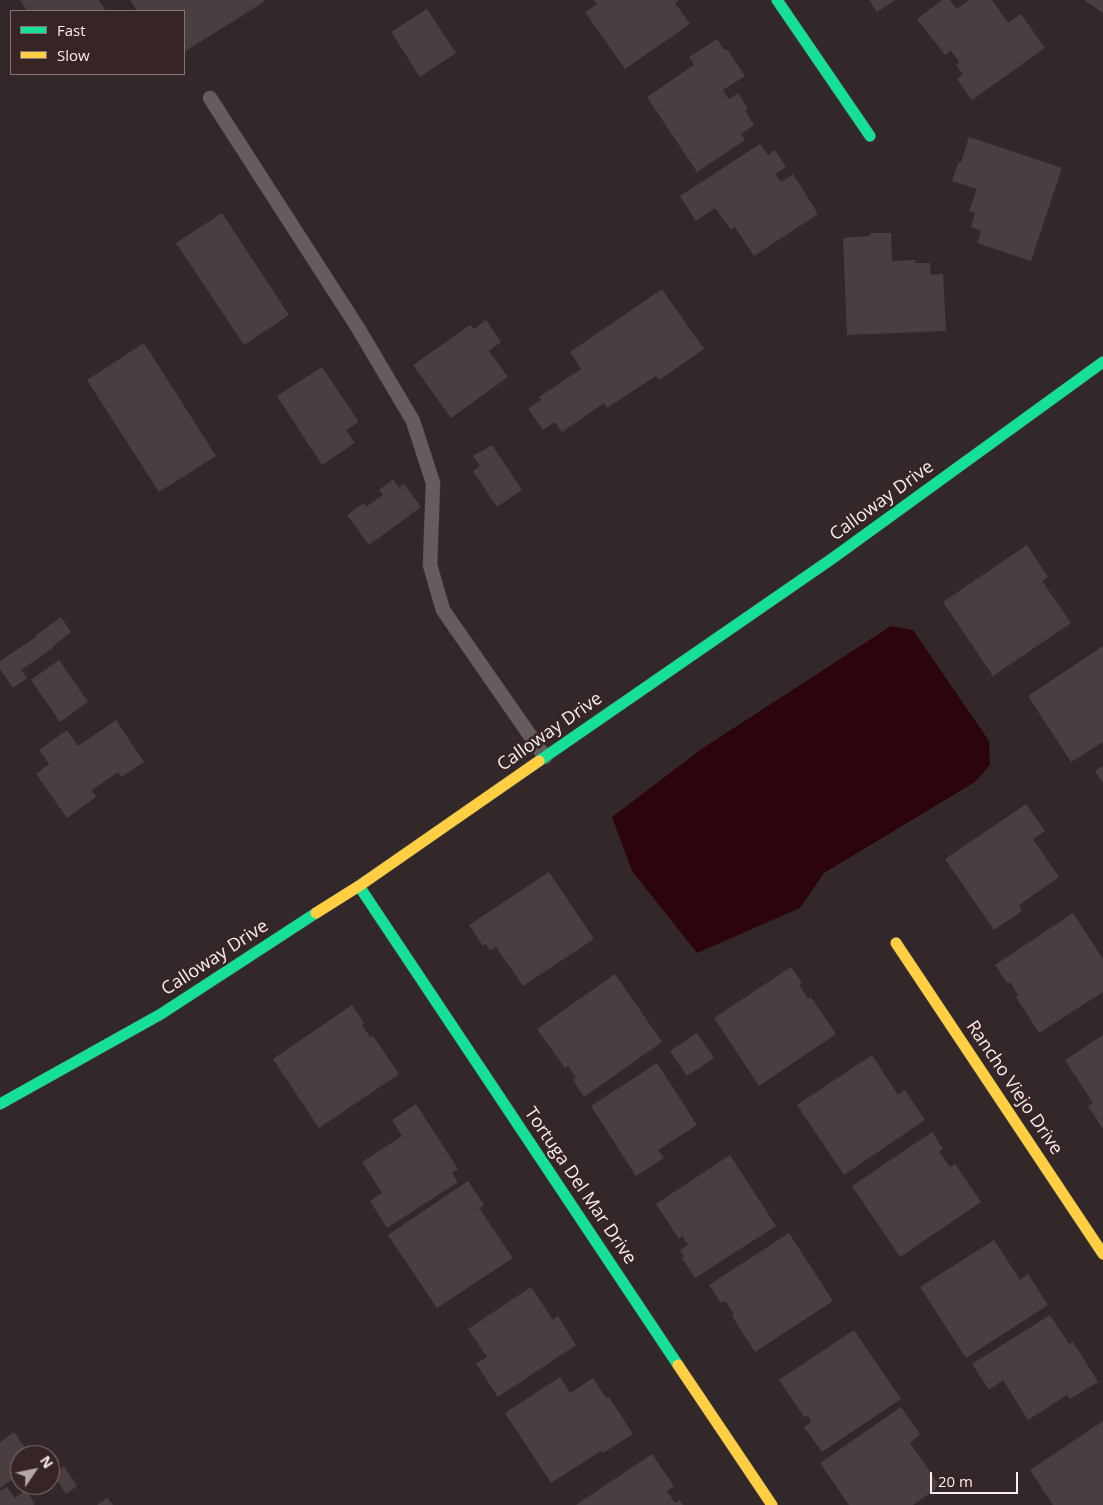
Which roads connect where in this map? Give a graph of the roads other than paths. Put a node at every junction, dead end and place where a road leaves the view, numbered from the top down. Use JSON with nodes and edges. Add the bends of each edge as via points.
{"nodes":[{"id":1,"x":777,"y":0,"type":"edge"},
{"id":2,"x":210,"y":98,"type":"dead end"},
{"id":3,"x":870,"y":136,"type":"dead end"},
{"id":4,"x":1103,"y":362,"type":"edge"},
{"id":5,"x":545,"y":757,"type":"junction"},
{"id":6,"x":359,"y":886,"type":"junction"},
{"id":7,"x":896,"y":943,"type":"dead end"},
{"id":8,"x":0,"y":1104,"type":"edge"},
{"id":9,"x":1103,"y":1254,"type":"edge"},
{"id":10,"x":772,"y":1505,"type":"edge"}],
"edges":[{"from":1,"to":3,"type":"main road"},
{"from":2,"to":5,"type":"lane","via":[[358,328],[413,420],[433,484],[430,565],[443,610]]},
{"from":4,"to":5,"type":"main road","name":"Calloway Drive","via":[[833,558]]},
{"from":5,"to":6,"type":"main road","name":"Calloway Drive"},
{"from":6,"to":8,"type":"main road","name":"Calloway Drive","via":[[160,1014]]},
{"from":6,"to":10,"type":"main road","name":"Tortuga Del Mar Drive"},
{"from":7,"to":9,"type":"main road","name":"Rancho Viejo Drive"}]}
